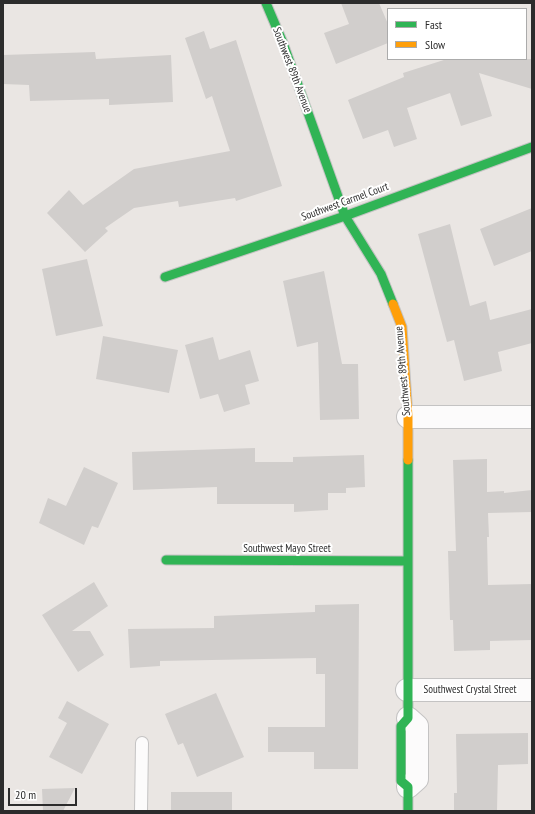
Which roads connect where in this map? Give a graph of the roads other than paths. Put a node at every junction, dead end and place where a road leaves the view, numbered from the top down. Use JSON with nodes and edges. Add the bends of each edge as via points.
{"nodes":[{"id":1,"x":266,"y":3,"type":"edge"},
{"id":2,"x":532,"y":147,"type":"edge"},
{"id":3,"x":345,"y":216,"type":"junction"},
{"id":4,"x":165,"y":277,"type":"dead end"},
{"id":5,"x":408,"y":417,"type":"junction"},
{"id":6,"x":532,"y":417,"type":"edge"},
{"id":7,"x":166,"y":560,"type":"dead end"},
{"id":8,"x":408,"y":562,"type":"junction"},
{"id":9,"x":407,"y":690,"type":"junction"},
{"id":10,"x":532,"y":690,"type":"edge"},
{"id":11,"x":408,"y":718,"type":"joint"},
{"id":12,"x":142,"y":743,"type":"dead end"},
{"id":13,"x":408,"y":787,"type":"joint"},
{"id":14,"x":141,"y":811,"type":"edge"},
{"id":15,"x":408,"y":811,"type":"edge"}],
"edges":[{"from":1,"to":3,"type":"street","name":"Southwest 89th Avenue","via":[[284,43]]},
{"from":2,"to":3,"type":"street","name":"Southwest Carmel Court"},
{"from":3,"to":4,"type":"street","name":"Southwest Carmel Court"},
{"from":3,"to":5,"type":"street","name":"Southwest 89th Avenue","via":[[381,274],[402,327]]},
{"from":5,"to":6,"type":"street"},
{"from":5,"to":8,"type":"street","name":"Southwest 89th Avenue"},
{"from":7,"to":8,"type":"street","name":"Southwest Mayo Street"},
{"from":8,"to":9,"type":"street","name":"Southwest 89th Avenue"},
{"from":9,"to":10,"type":"street","name":"Southwest Crystal Street"},
{"from":9,"to":11,"type":"street","name":"Southwest 89th Avenue"},
{"from":11,"to":13,"type":"street","name":"Southwest 89th Avenue","via":[[417,726],[417,779]]},
{"from":12,"to":14,"type":"lane"},
{"from":13,"to":15,"type":"street","name":"Southwest 89th Avenue"}]}
